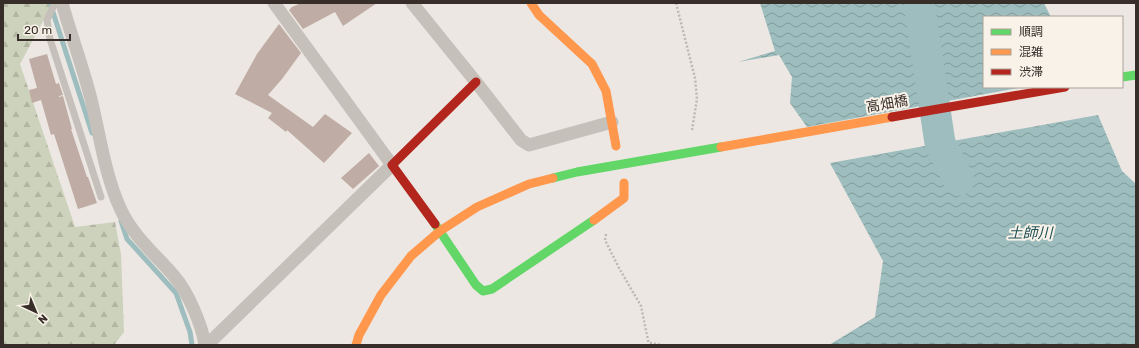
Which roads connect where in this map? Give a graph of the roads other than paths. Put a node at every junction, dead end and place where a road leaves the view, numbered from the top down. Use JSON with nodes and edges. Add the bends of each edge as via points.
{"nodes":[{"id":1,"x":55,"y":3,"type":"edge"},
{"id":2,"x":62,"y":3,"type":"edge"},
{"id":3,"x":274,"y":3,"type":"edge"},
{"id":4,"x":412,"y":3,"type":"edge"},
{"id":5,"x":530,"y":3,"type":"edge"},
{"id":6,"x":1136,"y":75,"type":"edge"},
{"id":7,"x":1123,"y":77,"type":"edge"},
{"id":8,"x":476,"y":82,"type":"junction"},
{"id":9,"x":1059,"y":88,"type":"edge"},
{"id":10,"x":612,"y":122,"type":"junction"},
{"id":11,"x":616,"y":146,"type":"dead end"},
{"id":12,"x":392,"y":165,"type":"junction"},
{"id":13,"x":624,"y":183,"type":"dead end"},
{"id":14,"x":101,"y":198,"type":"dead end"},
{"id":15,"x":440,"y":231,"type":"junction"},
{"id":16,"x":206,"y":345,"type":"edge"},
{"id":17,"x":356,"y":345,"type":"edge"}],
"edges":[{"from":1,"to":14,"type":"lane","via":[[47,20],[50,39]]},
{"from":2,"to":16,"type":"street","via":[[91,98],[111,182],[122,211],[134,231],[175,277],[188,296]]},
{"from":3,"to":12,"type":"street"},
{"from":4,"to":8,"type":"street"},
{"from":5,"to":10,"type":"street","via":[[539,16],[592,64],[606,91]]},
{"from":6,"to":7,"type":"street"},
{"from":8,"to":10,"type":"street","via":[[521,140],[529,145]]},
{"from":8,"to":12,"type":"street"},
{"from":9,"to":15,"type":"street","name":"高畑橋","via":[[577,172],[529,184],[477,207]]},
{"from":10,"to":11,"type":"street"},
{"from":12,"to":15,"type":"street"},
{"from":12,"to":16,"type":"street"},
{"from":13,"to":15,"type":"street","via":[[624,198],[492,289],[483,291],[476,285]]},
{"from":15,"to":17,"type":"street","name":"高畑橋","via":[[411,256],[381,295]]}]}
